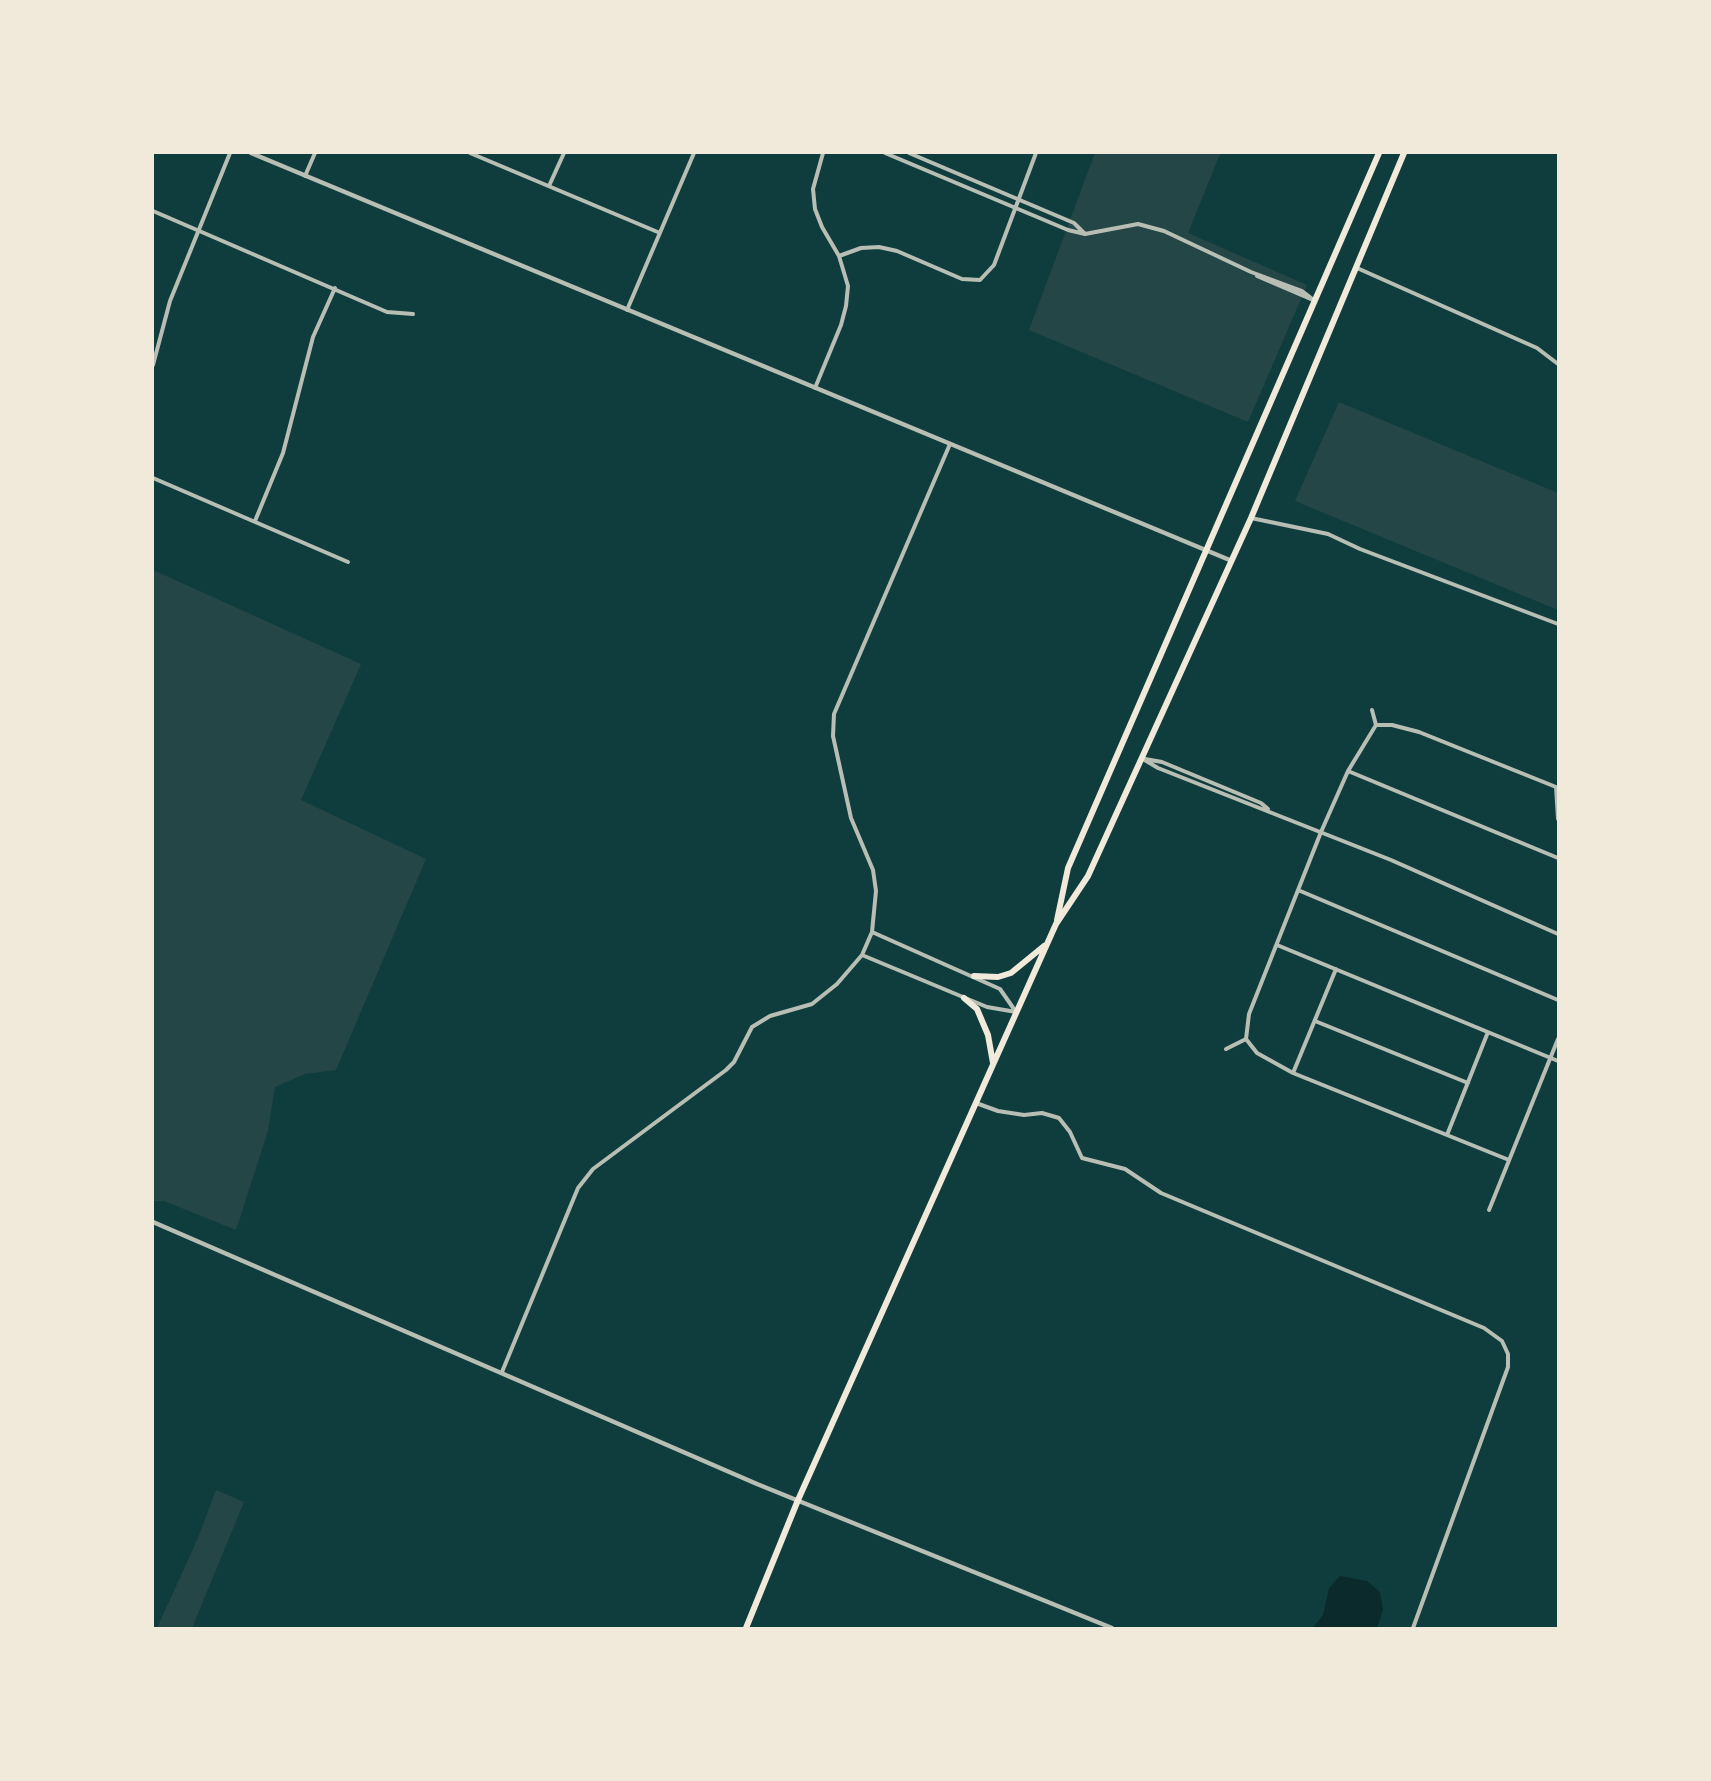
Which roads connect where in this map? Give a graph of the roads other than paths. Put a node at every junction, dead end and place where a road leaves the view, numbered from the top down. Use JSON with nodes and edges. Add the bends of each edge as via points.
{"nodes":[{"id":1,"x":230,"y":153,"type":"edge"},
{"id":2,"x":251,"y":153,"type":"edge"},
{"id":3,"x":315,"y":153,"type":"edge"},
{"id":4,"x":470,"y":153,"type":"edge"},
{"id":5,"x":564,"y":153,"type":"edge"},
{"id":6,"x":694,"y":153,"type":"edge"},
{"id":7,"x":823,"y":153,"type":"edge"},
{"id":8,"x":885,"y":153,"type":"edge"},
{"id":9,"x":909,"y":153,"type":"edge"},
{"id":10,"x":1036,"y":153,"type":"edge"},
{"id":11,"x":1379,"y":153,"type":"edge"},
{"id":12,"x":1404,"y":153,"type":"edge"},
{"id":13,"x":305,"y":176,"type":"junction"},
{"id":14,"x":549,"y":186,"type":"junction"},
{"id":15,"x":1020,"y":200,"type":"junction"},
{"id":16,"x":1016,"y":209,"type":"junction"},
{"id":17,"x":153,"y":210,"type":"edge"},
{"id":18,"x":197,"y":231,"type":"junction"},
{"id":19,"x":660,"y":233,"type":"junction"},
{"id":20,"x":1085,"y":234,"type":"junction"},
{"id":21,"x":839,"y":256,"type":"junction"},
{"id":22,"x":1357,"y":268,"type":"junction"},
{"id":23,"x":335,"y":288,"type":"junction"},
{"id":24,"x":1316,"y":301,"type":"junction"},
{"id":25,"x":627,"y":310,"type":"junction"},
{"id":26,"x":413,"y":314,"type":"dead end"},
{"id":27,"x":1558,"y":363,"type":"edge"},
{"id":28,"x":153,"y":365,"type":"edge"},
{"id":29,"x":815,"y":388,"type":"junction"},
{"id":30,"x":950,"y":444,"type":"junction"},
{"id":31,"x":153,"y":478,"type":"edge"},
{"id":32,"x":1251,"y":518,"type":"junction"},
{"id":33,"x":255,"y":520,"type":"junction"},
{"id":34,"x":1208,"y":551,"type":"junction"},
{"id":35,"x":1232,"y":561,"type":"junction"},
{"id":36,"x":348,"y":562,"type":"dead end"},
{"id":37,"x":1558,"y":624,"type":"edge"},
{"id":38,"x":1372,"y":710,"type":"dead end"},
{"id":39,"x":1376,"y":725,"type":"junction"},
{"id":40,"x":1143,"y":759,"type":"junction"},
{"id":41,"x":1348,"y":771,"type":"junction"},
{"id":42,"x":1558,"y":819,"type":"edge"},
{"id":43,"x":1321,"y":832,"type":"junction"},
{"id":44,"x":1558,"y":858,"type":"edge"},
{"id":45,"x":1298,"y":890,"type":"junction"},
{"id":46,"x":1056,"y":924,"type":"junction"},
{"id":47,"x":872,"y":932,"type":"junction"},
{"id":48,"x":1558,"y":934,"type":"edge"},
{"id":49,"x":1047,"y":943,"type":"junction"},
{"id":50,"x":1277,"y":945,"type":"junction"},
{"id":51,"x":862,"y":955,"type":"junction"},
{"id":52,"x":1336,"y":969,"type":"junction"},
{"id":53,"x":974,"y":976,"type":"junction"},
{"id":54,"x":963,"y":998,"type":"junction"},
{"id":55,"x":1558,"y":1000,"type":"edge"},
{"id":56,"x":1016,"y":1012,"type":"junction"},
{"id":57,"x":1315,"y":1021,"type":"junction"},
{"id":58,"x":1488,"y":1032,"type":"junction"},
{"id":59,"x":1246,"y":1039,"type":"junction"},
{"id":60,"x":1558,"y":1039,"type":"edge"},
{"id":61,"x":1226,"y":1049,"type":"dead end"},
{"id":62,"x":1551,"y":1058,"type":"junction"},
{"id":63,"x":1558,"y":1061,"type":"edge"},
{"id":64,"x":993,"y":1064,"type":"junction"},
{"id":65,"x":1293,"y":1073,"type":"junction"},
{"id":66,"x":1468,"y":1083,"type":"junction"},
{"id":67,"x":976,"y":1103,"type":"junction"},
{"id":68,"x":1447,"y":1135,"type":"junction"},
{"id":69,"x":1509,"y":1160,"type":"junction"},
{"id":70,"x":1489,"y":1210,"type":"dead end"},
{"id":71,"x":153,"y":1222,"type":"edge"},
{"id":72,"x":502,"y":1372,"type":"junction"},
{"id":73,"x":798,"y":1500,"type":"junction"},
{"id":74,"x":746,"y":1628,"type":"edge"},
{"id":75,"x":1112,"y":1628,"type":"edge"},
{"id":76,"x":1413,"y":1628,"type":"edge"}],
"edges":[{"from":1,"to":18,"type":"street"},
{"from":2,"to":13,"type":"street"},
{"from":3,"to":13,"type":"street"},
{"from":4,"to":14,"type":"street"},
{"from":5,"to":14,"type":"street"},
{"from":6,"to":19,"type":"street"},
{"from":7,"to":21,"type":"street","via":[[813,189],[815,209]]},
{"from":8,"to":16,"type":"street"},
{"from":9,"to":15,"type":"street"},
{"from":10,"to":15,"type":"street"},
{"from":11,"to":24,"type":"main road"},
{"from":12,"to":22,"type":"main road"},
{"from":13,"to":25,"type":"street"},
{"from":14,"to":19,"type":"street"},
{"from":15,"to":16,"type":"street"},
{"from":15,"to":20,"type":"street","via":[[1074,224]]},
{"from":16,"to":20,"type":"street"},
{"from":16,"to":21,"type":"street","via":[[994,265],[980,280],[962,279],[879,247]]},
{"from":17,"to":18,"type":"street"},
{"from":18,"to":23,"type":"street"},
{"from":18,"to":28,"type":"street","via":[[170,301]]},
{"from":19,"to":25,"type":"street"},
{"from":20,"to":24,"type":"street","via":[[1138,224],[1164,231],[1267,283]]},
{"from":21,"to":29,"type":"street","via":[[847,276],[846,306]]},
{"from":22,"to":27,"type":"street","via":[[1537,348]]},
{"from":22,"to":32,"type":"main road"},
{"from":23,"to":26,"type":"street","via":[[387,312]]},
{"from":23,"to":33,"type":"street","via":[[313,337],[283,453]]},
{"from":24,"to":34,"type":"main road"},
{"from":25,"to":29,"type":"street"},
{"from":29,"to":30,"type":"street"},
{"from":30,"to":34,"type":"street"},
{"from":30,"to":47,"type":"street","via":[[834,714],[833,736],[851,818],[873,870],[876,891]]},
{"from":31,"to":33,"type":"street"},
{"from":32,"to":35,"type":"main road"},
{"from":32,"to":37,"type":"street","via":[[1328,534]]},
{"from":33,"to":36,"type":"street"},
{"from":34,"to":35,"type":"street"},
{"from":34,"to":46,"type":"main road","via":[[1068,868]]},
{"from":35,"to":40,"type":"main road"},
{"from":38,"to":39,"type":"street"},
{"from":39,"to":41,"type":"street"},
{"from":39,"to":42,"type":"street","via":[[1419,732],[1556,787]]},
{"from":40,"to":43,"type":"street","via":[[1162,762]]},
{"from":40,"to":46,"type":"main road","via":[[1088,876]]},
{"from":41,"to":43,"type":"street"},
{"from":41,"to":44,"type":"street"},
{"from":43,"to":45,"type":"street"},
{"from":43,"to":48,"type":"street"},
{"from":45,"to":50,"type":"street"},
{"from":45,"to":55,"type":"street"},
{"from":46,"to":49,"type":"main road"},
{"from":47,"to":51,"type":"street"},
{"from":47,"to":53,"type":"street"},
{"from":49,"to":53,"type":"main road","via":[[1011,973]]},
{"from":49,"to":56,"type":"main road"},
{"from":50,"to":52,"type":"street"},
{"from":50,"to":59,"type":"street","via":[[1248,1014]]},
{"from":51,"to":54,"type":"street"},
{"from":51,"to":72,"type":"street","via":[[837,984],[812,1004],[770,1016],[752,1027],[735,1062],[593,1169],[578,1188]]},
{"from":52,"to":57,"type":"street"},
{"from":52,"to":58,"type":"street"},
{"from":53,"to":56,"type":"street","via":[[1000,989]]},
{"from":54,"to":56,"type":"street"},
{"from":54,"to":64,"type":"main road","via":[[977,1009],[988,1035]]},
{"from":56,"to":64,"type":"main road"},
{"from":57,"to":65,"type":"street"},
{"from":57,"to":66,"type":"street"},
{"from":58,"to":62,"type":"street"},
{"from":58,"to":66,"type":"street"},
{"from":59,"to":61,"type":"street"},
{"from":59,"to":65,"type":"street","via":[[1257,1053]]},
{"from":60,"to":62,"type":"street"},
{"from":62,"to":63,"type":"street"},
{"from":62,"to":69,"type":"street"},
{"from":64,"to":67,"type":"main road"},
{"from":65,"to":68,"type":"street"},
{"from":66,"to":68,"type":"street"},
{"from":67,"to":73,"type":"main road"},
{"from":67,"to":76,"type":"street","via":[[998,1111],[1042,1113],[1059,1118],[1082,1158],[1125,1169],[1183,1203],[1484,1328],[1503,1341],[1508,1367]]},
{"from":68,"to":69,"type":"street"},
{"from":69,"to":70,"type":"street"},
{"from":71,"to":72,"type":"street"},
{"from":72,"to":73,"type":"street"},
{"from":73,"to":74,"type":"main road"},
{"from":73,"to":75,"type":"street"}]}
